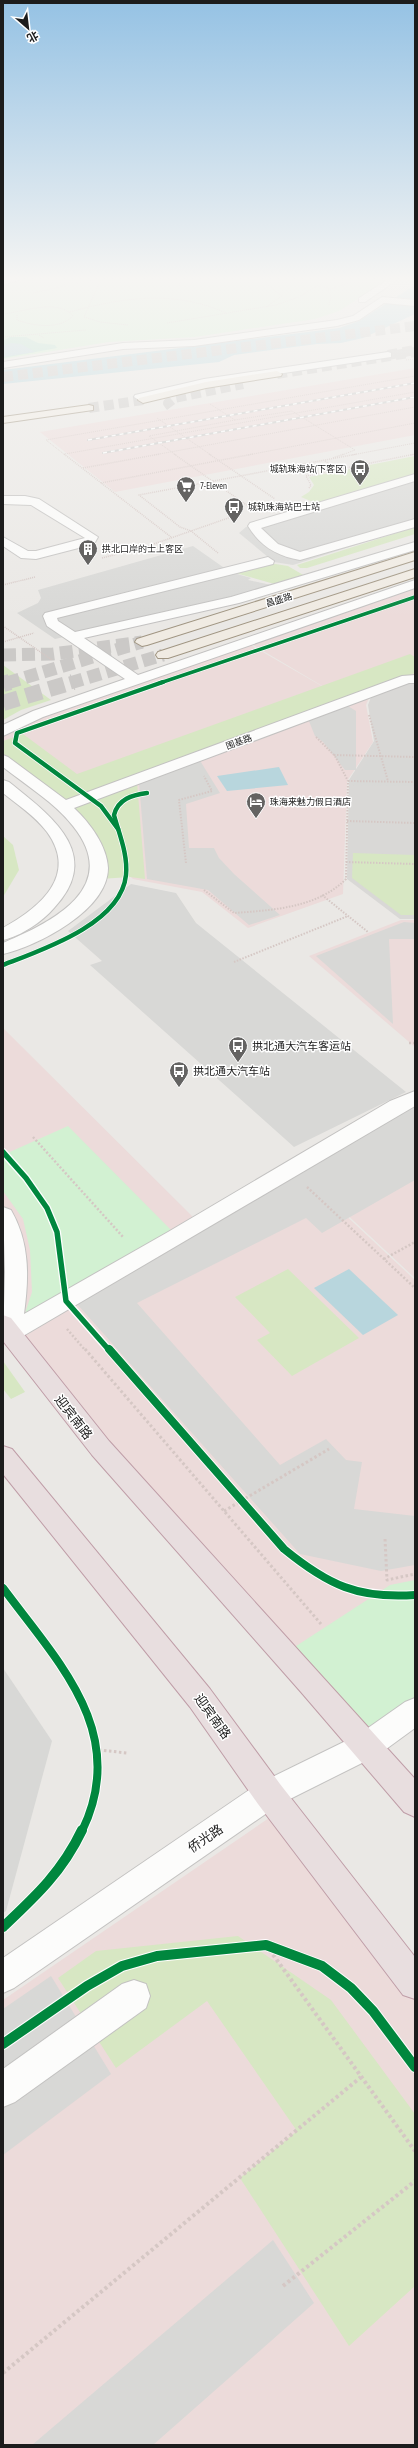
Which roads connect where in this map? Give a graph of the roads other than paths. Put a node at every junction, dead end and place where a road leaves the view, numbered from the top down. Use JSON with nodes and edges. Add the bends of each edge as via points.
{"nodes":[{"id":1,"x":169,"y":391,"type":"tunnel mouth"},
{"id":2,"x":175,"y":391,"type":"tunnel mouth"},
{"id":3,"x":141,"y":398,"type":"joint"},
{"id":4,"x":89,"y":408,"type":"tunnel mouth"},
{"id":5,"x":3,"y":420,"type":"edge"},
{"id":6,"x":415,"y":477,"type":"edge"},
{"id":7,"x":3,"y":500,"type":"edge"},
{"id":8,"x":415,"y":523,"type":"edge"},
{"id":9,"x":3,"y":541,"type":"edge"},
{"id":10,"x":415,"y":546,"type":"edge"},
{"id":11,"x":415,"y":556,"type":"edge"},
{"id":12,"x":268,"y":560,"type":"dead end"},
{"id":13,"x":415,"y":573,"type":"edge"},
{"id":14,"x":415,"y":584,"type":"edge"},
{"id":15,"x":72,"y":637,"type":"junction"},
{"id":16,"x":142,"y":642,"type":"tunnel mouth"},
{"id":17,"x":163,"y":655,"type":"tunnel mouth"},
{"id":18,"x":415,"y":679,"type":"edge"},
{"id":19,"x":136,"y":680,"type":"junction"},
{"id":20,"x":3,"y":731,"type":"edge"},
{"id":21,"x":3,"y":760,"type":"edge"},
{"id":22,"x":3,"y":785,"type":"edge"},
{"id":23,"x":63,"y":807,"type":"junction"},
{"id":24,"x":3,"y":935,"type":"edge"},
{"id":25,"x":3,"y":949,"type":"edge"},
{"id":26,"x":415,"y":1098,"type":"edge"},
{"id":27,"x":3,"y":1215,"type":"edge"},
{"id":28,"x":6,"y":1328,"type":"edge"},
{"id":29,"x":3,"y":1456,"type":"edge"},
{"id":30,"x":415,"y":1711,"type":"edge"},
{"id":31,"x":368,"y":1745,"type":"junction"},
{"id":32,"x":269,"y":1794,"type":"junction"},
{"id":33,"x":415,"y":1802,"type":"edge"},
{"id":34,"x":3,"y":1977,"type":"edge"},
{"id":35,"x":415,"y":1983,"type":"edge"},
{"id":36,"x":134,"y":1996,"type":"dead end"},
{"id":37,"x":3,"y":2090,"type":"edge"}],
"edges":[{"from":1,"to":3,"type":"street"},
{"from":2,"to":3,"type":"main road"},
{"from":4,"to":5,"type":"main road"},
{"from":6,"to":8,"type":"street","via":[[254,526],[259,535],[273,545],[287,554],[300,556]]},
{"from":7,"to":9,"type":"street","via":[[35,502],[92,537],[90,541],[36,555],[25,555]]},
{"from":10,"to":15,"type":"street","via":[[234,600]]},
{"from":11,"to":16,"type":"main road","name":"昌盛路"},
{"from":12,"to":15,"type":"street","via":[[57,612],[49,619]]},
{"from":13,"to":17,"type":"main road","name":"昌盛路"},
{"from":14,"to":19,"type":"street"},
{"from":15,"to":19,"type":"street"},
{"from":18,"to":23,"type":"street","name":"围基路","via":[[407,679]]},
{"from":19,"to":20,"type":"street","via":[[38,714]]},
{"from":21,"to":23,"type":"street"},
{"from":22,"to":24,"type":"street","via":[[42,817],[57,834],[64,850],[67,868],[61,889],[53,903],[30,921]]},
{"from":23,"to":25,"type":"street","via":[[92,841],[99,860],[97,880],[91,894],[78,910],[55,926]]},
{"from":26,"to":28,"type":"street","via":[[397,1106],[51,1310]]},
{"from":27,"to":28,"type":"street","via":[[9,1225],[17,1256],[16,1295]]},
{"from":28,"to":31,"type":"highway","name":"迎宾南路","via":[[100,1450]]},
{"from":29,"to":32,"type":"highway","name":"迎宾南路","via":[[200,1698]]},
{"from":30,"to":31,"type":"street","name":"侨光路"},
{"from":31,"to":32,"type":"street","name":"侨光路"},
{"from":31,"to":33,"type":"highway","name":"迎宾南路"},
{"from":32,"to":34,"type":"street","name":"侨光路"},
{"from":32,"to":35,"type":"highway","name":"迎宾南路"},
{"from":36,"to":37,"type":"street"}]}
